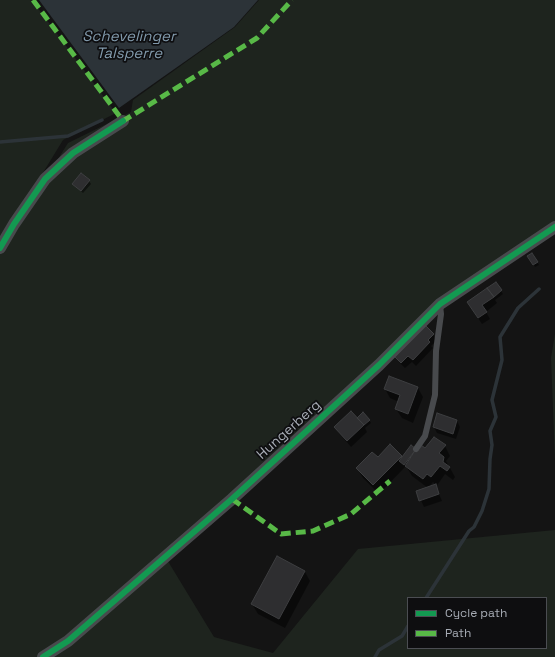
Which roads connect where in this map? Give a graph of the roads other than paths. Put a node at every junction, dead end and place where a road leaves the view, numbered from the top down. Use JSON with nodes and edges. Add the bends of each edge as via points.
{"nodes":[{"id":1,"x":122,"y":120,"type":"dead end"},
{"id":2,"x":555,"y":227,"type":"edge"},
{"id":3,"x":0,"y":248,"type":"edge"},
{"id":4,"x":440,"y":304,"type":"junction"},
{"id":5,"x":416,"y":449,"type":"dead end"},
{"id":6,"x":43,"y":657,"type":"edge"}],
"edges":[{"from":1,"to":3,"type":"street","via":[[73,153],[45,179]]},
{"from":2,"to":4,"type":"street","name":"Hungerberg"},
{"from":4,"to":5,"type":"lane","via":[[435,395],[425,436]]},
{"from":4,"to":6,"type":"street","name":"Hungerberg","via":[[379,365],[232,499],[68,641]]}]}
